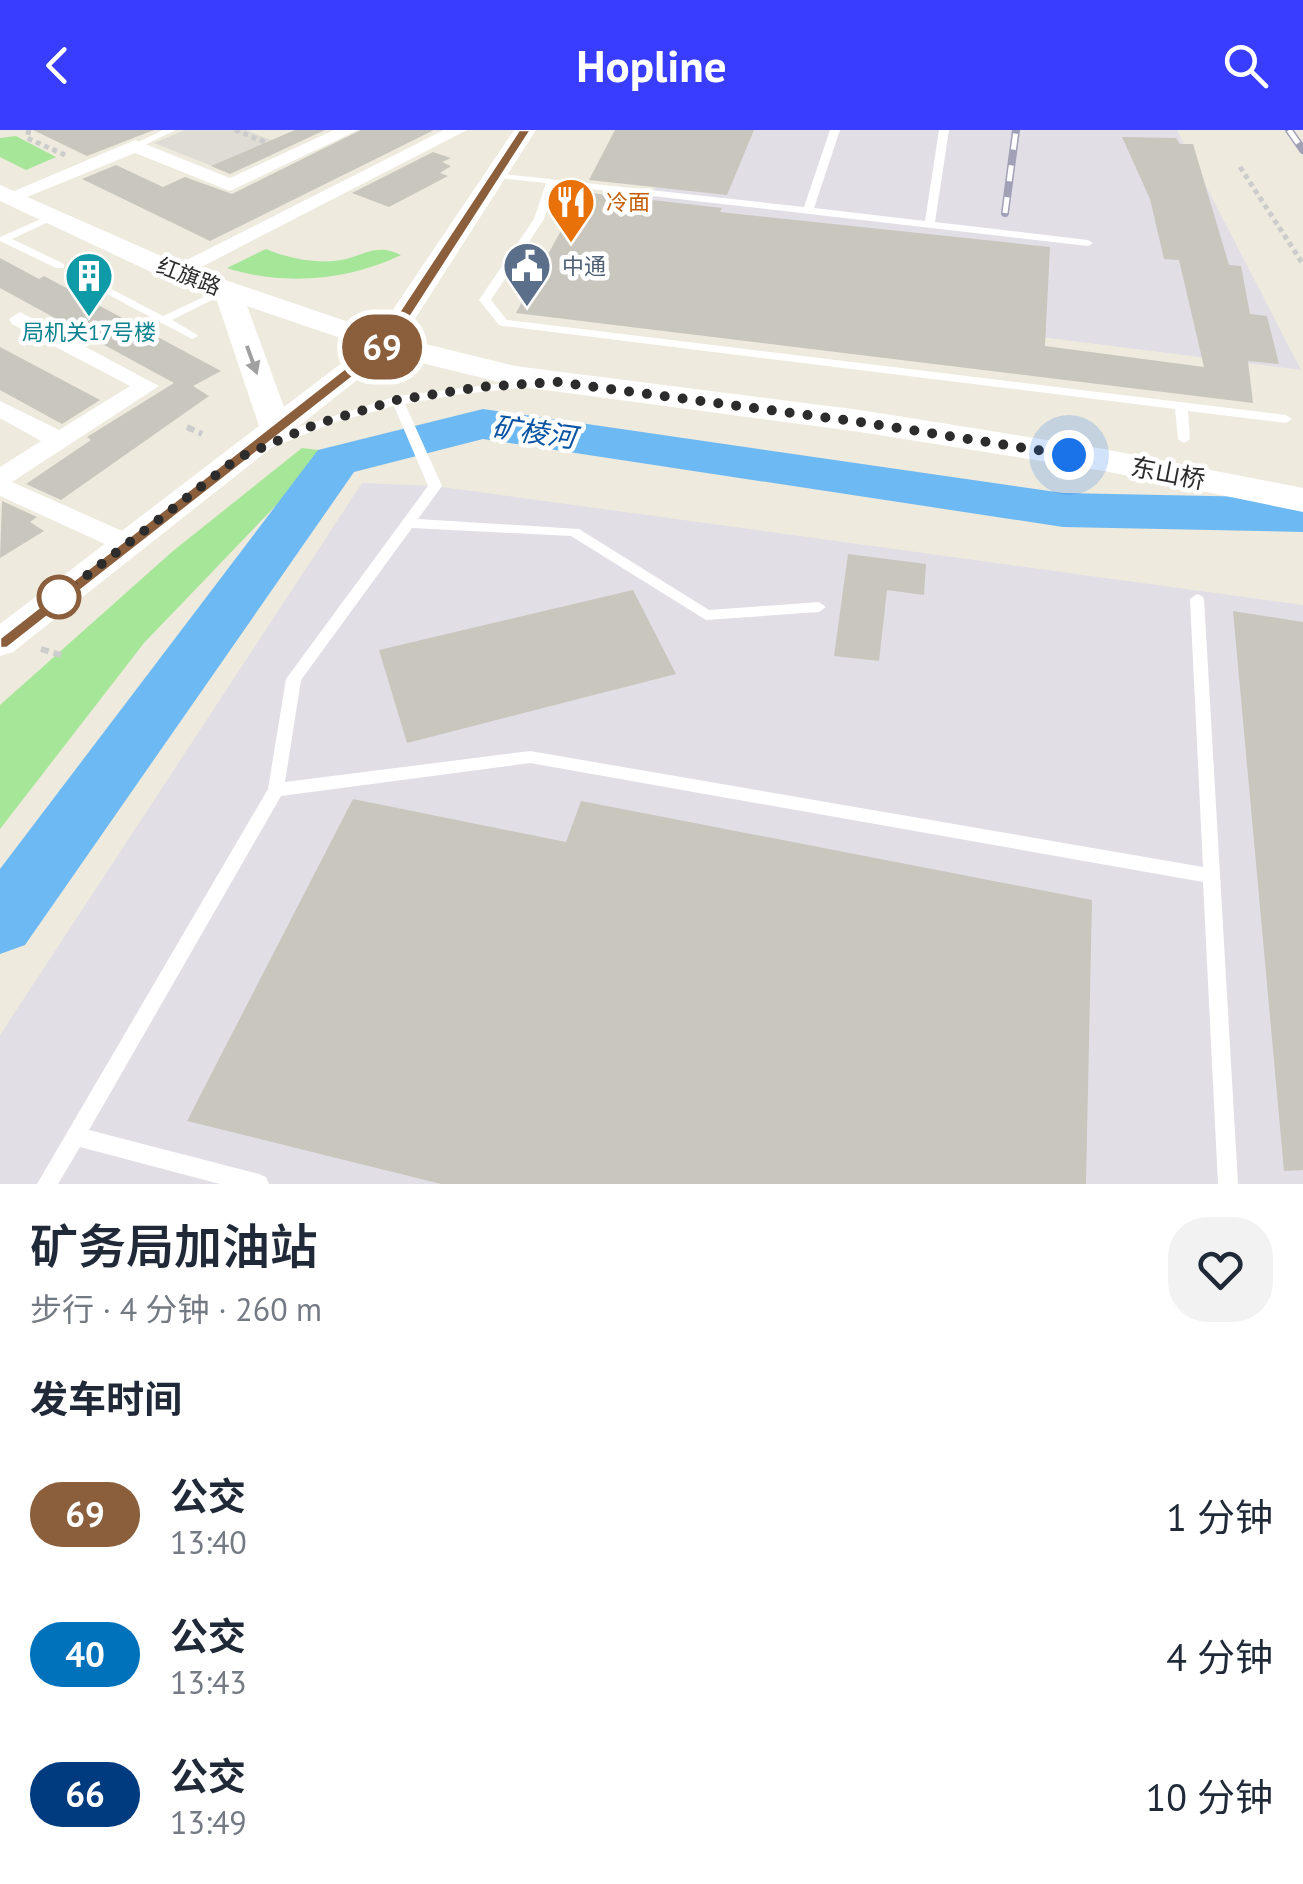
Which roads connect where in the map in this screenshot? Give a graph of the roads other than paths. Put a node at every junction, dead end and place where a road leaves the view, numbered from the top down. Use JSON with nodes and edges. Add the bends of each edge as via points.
{"nodes":[{"id":1,"x":171,"y":130,"type":"edge"},
{"id":2,"x":349,"y":130,"type":"edge"},
{"id":3,"x":458,"y":130,"type":"edge"},
{"id":4,"x":525,"y":130,"type":"edge"},
{"id":5,"x":834,"y":130,"type":"edge"},
{"id":6,"x":944,"y":130,"type":"edge"},
{"id":7,"x":135,"y":146,"type":"junction"},
{"id":8,"x":114,"y":155,"type":"junction"},
{"id":9,"x":498,"y":174,"type":"junction"},
{"id":10,"x":552,"y":181,"type":"junction"},
{"id":11,"x":5,"y":194,"type":"edge"},
{"id":12,"x":208,"y":198,"type":"dead end"},
{"id":13,"x":808,"y":210,"type":"junction"},
{"id":14,"x":54,"y":217,"type":"junction"},
{"id":15,"x":930,"y":224,"type":"junction"},
{"id":16,"x":1088,"y":243,"type":"dead end"},
{"id":17,"x":60,"y":266,"type":"dead end"},
{"id":18,"x":75,"y":272,"type":"dead end"},
{"id":19,"x":174,"y":272,"type":"junction"},
{"id":20,"x":227,"y":290,"type":"junction"},
{"id":21,"x":20,"y":319,"type":"dead end"},
{"id":22,"x":163,"y":320,"type":"junction"},
{"id":23,"x":192,"y":336,"type":"dead end"},
{"id":24,"x":385,"y":344,"type":"junction"},
{"id":25,"x":557,"y":382,"type":"junction"},
{"id":26,"x":397,"y":400,"type":"junction"},
{"id":27,"x":1181,"y":406,"type":"junction"},
{"id":28,"x":0,"y":408,"type":"edge"},
{"id":29,"x":1286,"y":419,"type":"dead end"},
{"id":30,"x":276,"y":429,"type":"junction"},
{"id":31,"x":1184,"y":439,"type":"dead end"},
{"id":32,"x":60,"y":441,"type":"junction"},
{"id":33,"x":238,"y":458,"type":"junction"},
{"id":34,"x":0,"y":478,"type":"edge"},
{"id":35,"x":0,"y":486,"type":"edge"},
{"id":36,"x":1303,"y":500,"type":"edge"},
{"id":37,"x":408,"y":523,"type":"junction"},
{"id":38,"x":128,"y":544,"type":"junction"},
{"id":39,"x":1197,"y":598,"type":"dead end"},
{"id":40,"x":820,"y":607,"type":"dead end"},
{"id":41,"x":2,"y":639,"type":"edge"},
{"id":42,"x":276,"y":790,"type":"junction"},
{"id":43,"x":1212,"y":876,"type":"junction"},
{"id":44,"x":75,"y":1136,"type":"junction"},
{"id":45,"x":47,"y":1184,"type":"edge"},
{"id":46,"x":260,"y":1184,"type":"edge"},
{"id":47,"x":1228,"y":1184,"type":"edge"}],
"edges":[{"from":1,"to":7,"type":"lane"},
{"from":2,"to":7,"type":"street","via":[[230,184]]},
{"from":3,"to":19,"type":"street"},
{"from":4,"to":9,"type":"street"},
{"from":5,"to":13,"type":"lane"},
{"from":6,"to":15,"type":"lane"},
{"from":7,"to":8,"type":"street"},
{"from":8,"to":11,"type":"street"},
{"from":8,"to":12,"type":"street"},
{"from":9,"to":10,"type":"lane"},
{"from":9,"to":24,"type":"street"},
{"from":10,"to":13,"type":"lane"},
{"from":10,"to":27,"type":"lane","via":[[538,219],[484,300],[503,324]]},
{"from":11,"to":14,"type":"street","name":"红旗路"},
{"from":13,"to":15,"type":"lane"},
{"from":14,"to":17,"type":"lane","via":[[4,238]]},
{"from":14,"to":19,"type":"street","name":"红旗路"},
{"from":15,"to":16,"type":"lane"},
{"from":18,"to":22,"type":"lane"},
{"from":19,"to":20,"type":"street","name":"红旗路"},
{"from":20,"to":22,"type":"lane"},
{"from":20,"to":24,"type":"street","name":"红旗路"},
{"from":20,"to":30,"type":"street","one_way":true},
{"from":21,"to":32,"type":"street","via":[[147,386]]},
{"from":22,"to":23,"type":"lane"},
{"from":24,"to":25,"type":"main road","name":"东山桥"},
{"from":24,"to":30,"type":"street"},
{"from":25,"to":26,"type":"lane"},
{"from":25,"to":36,"type":"main road","name":"东山桥","via":[[1104,460]]},
{"from":26,"to":33,"type":"lane"},
{"from":26,"to":37,"type":"lane","via":[[435,486]]},
{"from":27,"to":29,"type":"lane"},
{"from":27,"to":31,"type":"lane"},
{"from":28,"to":32,"type":"street"},
{"from":30,"to":33,"type":"street"},
{"from":32,"to":34,"type":"street"},
{"from":33,"to":38,"type":"street"},
{"from":35,"to":38,"type":"street"},
{"from":37,"to":40,"type":"lane","via":[[574,532],[706,615]]},
{"from":37,"to":42,"type":"lane","via":[[294,678]]},
{"from":38,"to":41,"type":"street"},
{"from":39,"to":43,"type":"lane"},
{"from":42,"to":43,"type":"lane","via":[[530,757]]},
{"from":42,"to":44,"type":"lane"},
{"from":43,"to":47,"type":"lane"},
{"from":44,"to":45,"type":"lane"},
{"from":44,"to":46,"type":"lane"}]}
